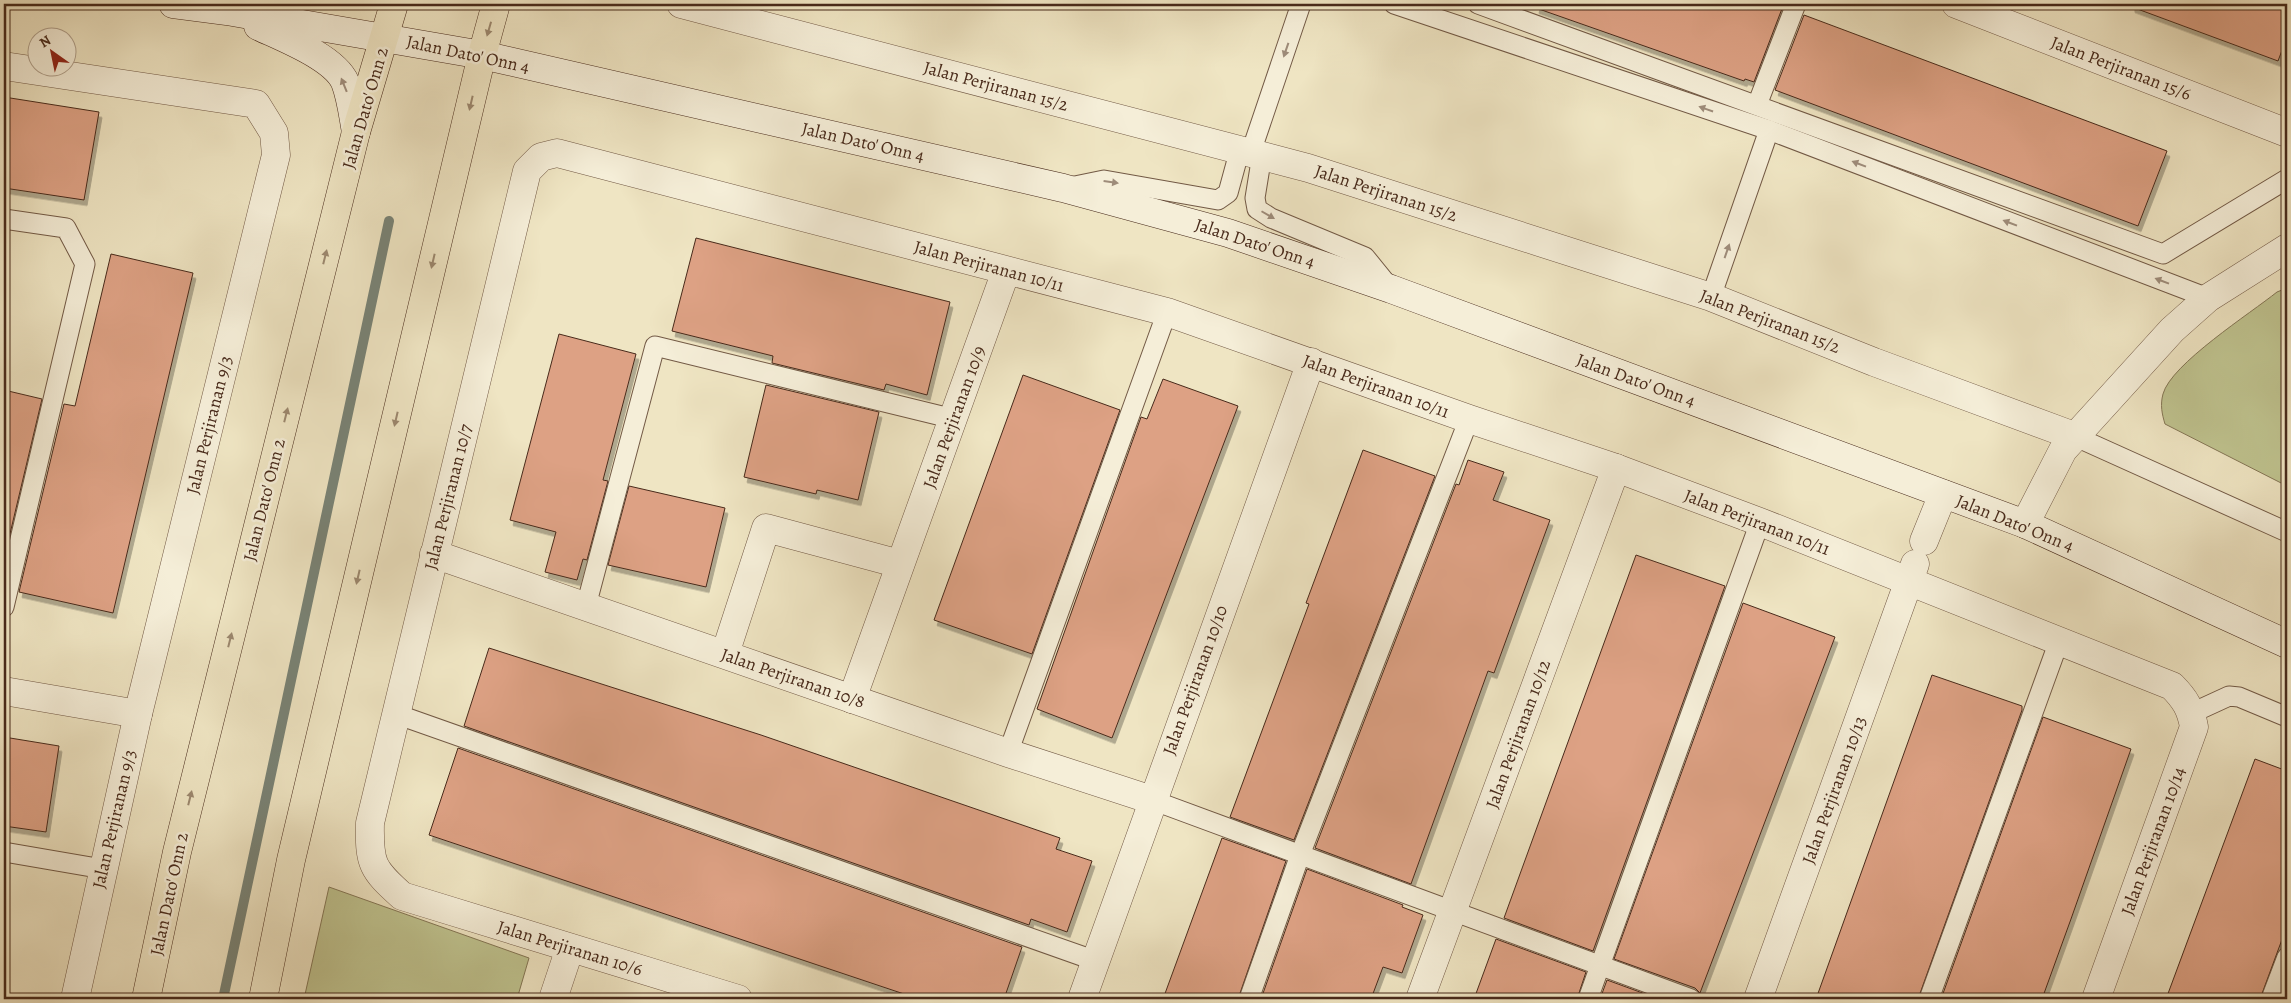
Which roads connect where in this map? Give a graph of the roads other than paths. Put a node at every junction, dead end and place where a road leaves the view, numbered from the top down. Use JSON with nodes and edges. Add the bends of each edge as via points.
{"nodes":[{"id":1,"x":173,"y":4,"type":"edge"},
{"id":2,"x":267,"y":4,"type":"edge"},
{"id":3,"x":394,"y":4,"type":"edge"},
{"id":4,"x":496,"y":4,"type":"edge"},
{"id":5,"x":681,"y":4,"type":"edge"},
{"id":6,"x":1301,"y":4,"type":"edge"},
{"id":7,"x":1394,"y":4,"type":"edge"},
{"id":8,"x":1478,"y":4,"type":"edge"},
{"id":9,"x":1796,"y":4,"type":"edge"},
{"id":10,"x":1956,"y":4,"type":"edge"},
{"id":11,"x":227,"y":11,"type":"junction"},
{"id":12,"x":385,"y":37,"type":"junction"},
{"id":13,"x":482,"y":55,"type":"junction"},
{"id":14,"x":4,"y":66,"type":"edge"},
{"id":15,"x":1757,"y":105,"type":"junction"},
{"id":16,"x":1769,"y":130,"type":"junction"},
{"id":17,"x":356,"y":132,"type":"junction"},
{"id":18,"x":2287,"y":133,"type":"edge"},
{"id":19,"x":1251,"y":152,"type":"junction"},
{"id":20,"x":527,"y":171,"type":"joint"},
{"id":21,"x":2287,"y":179,"type":"edge"},
{"id":22,"x":1063,"y":188,"type":"junction"},
{"id":23,"x":4,"y":219,"type":"edge"},
{"id":24,"x":2287,"y":248,"type":"edge"},
{"id":25,"x":1006,"y":271,"type":"junction"},
{"id":26,"x":1391,"y":289,"type":"junction"},
{"id":27,"x":1710,"y":297,"type":"junction"},
{"id":28,"x":2208,"y":298,"type":"junction"},
{"id":29,"x":1167,"y":312,"type":"junction"},
{"id":30,"x":1311,"y":362,"type":"junction"},
{"id":31,"x":954,"y":419,"type":"junction"},
{"id":32,"x":1469,"y":419,"type":"junction"},
{"id":33,"x":2074,"y":436,"type":"junction"},
{"id":34,"x":1616,"y":468,"type":"junction"},
{"id":35,"x":1943,"y":494,"type":"junction"},
{"id":36,"x":1760,"y":522,"type":"junction"},
{"id":37,"x":2025,"y":524,"type":"junction"},
{"id":38,"x":2287,"y":532,"type":"edge"},
{"id":39,"x":434,"y":554,"type":"junction"},
{"id":40,"x":1916,"y":562,"type":"junction"},
{"id":41,"x":900,"y":564,"type":"junction"},
{"id":42,"x":586,"y":606,"type":"junction"},
{"id":43,"x":4,"y":607,"type":"edge"},
{"id":44,"x":2060,"y":641,"type":"junction"},
{"id":45,"x":2287,"y":644,"type":"edge"},
{"id":46,"x":725,"y":654,"type":"junction"},
{"id":47,"x":4,"y":691,"type":"edge"},
{"id":48,"x":852,"y":699,"type":"junction"},
{"id":49,"x":2192,"y":713,"type":"junction"},
{"id":50,"x":138,"y":714,"type":"junction"},
{"id":51,"x":396,"y":714,"type":"junction"},
{"id":52,"x":2287,"y":717,"type":"edge"},
{"id":53,"x":1008,"y":753,"type":"junction"},
{"id":54,"x":1152,"y":800,"type":"junction"},
{"id":55,"x":4,"y":852,"type":"edge"},
{"id":56,"x":1300,"y":855,"type":"junction"},
{"id":57,"x":103,"y":869,"type":"junction"},
{"id":58,"x":402,"y":896,"type":"joint"},
{"id":59,"x":1453,"y":911,"type":"junction"},
{"id":60,"x":570,"y":948,"type":"junction"},
{"id":61,"x":2287,"y":958,"type":"edge"},
{"id":62,"x":1096,"y":961,"type":"junction"},
{"id":63,"x":1600,"y":966,"type":"junction"},
{"id":64,"x":76,"y":999,"type":"edge"},
{"id":65,"x":146,"y":999,"type":"edge"},
{"id":66,"x":263,"y":999,"type":"edge"},
{"id":67,"x":554,"y":999,"type":"edge"},
{"id":68,"x":738,"y":999,"type":"edge"},
{"id":69,"x":1082,"y":999,"type":"edge"},
{"id":70,"x":1249,"y":999,"type":"edge"},
{"id":71,"x":1420,"y":999,"type":"edge"},
{"id":72,"x":1588,"y":999,"type":"edge"},
{"id":73,"x":1691,"y":999,"type":"edge"},
{"id":74,"x":1758,"y":999,"type":"edge"},
{"id":75,"x":1929,"y":999,"type":"edge"},
{"id":76,"x":2096,"y":999,"type":"edge"},
{"id":77,"x":2271,"y":999,"type":"edge"}],
"edges":[{"from":1,"to":11,"type":"street","name":"Jalan Dato' Onn 4"},
{"from":2,"to":11,"type":"street"},
{"from":3,"to":12,"type":"main road","name":"Jalan Dato' Onn 2"},
{"from":4,"to":13,"type":"main road","one_way":true},
{"from":5,"to":19,"type":"street","name":"Jalan Perjiranan 15/2"},
{"from":6,"to":19,"type":"lane","one_way":true},
{"from":16,"to":7,"type":"lane","one_way":true},
{"from":8,"to":15,"type":"lane"},
{"from":9,"to":15,"type":"lane"},
{"from":10,"to":18,"type":"street","name":"Jalan Perjiranan 15/6"},
{"from":11,"to":12,"type":"street","name":"Jalan Dato' Onn 4"},
{"from":17,"to":11,"type":"street","one_way":true,"via":[[345,81],[326,62],[305,47]]},
{"from":12,"to":13,"type":"street","name":"Jalan Dato' Onn 4"},
{"from":12,"to":17,"type":"main road","name":"Jalan Dato' Onn 2"},
{"from":13,"to":22,"type":"street","name":"Jalan Dato' Onn 4"},
{"from":13,"to":66,"type":"main road","one_way":true,"via":[[292,860]]},
{"from":14,"to":50,"type":"street","name":"Jalan Perjiranan 9/3","via":[[256,104],[274,133],[276,156]]},
{"from":15,"to":21,"type":"lane","via":[[2163,254]]},
{"from":27,"to":16,"type":"lane","one_way":true},
{"from":28,"to":16,"type":"lane","one_way":true},
{"from":65,"to":17,"type":"main road","name":"Jalan Dato' Onn 2","one_way":true,"via":[[177,852]]},
{"from":22,"to":19,"type":"lane","one_way":true,"via":[[1104,180],[1218,200],[1228,193]]},
{"from":19,"to":26,"type":"lane","one_way":true,"via":[[1257,209],[1271,218],[1365,257]]},
{"from":19,"to":27,"type":"street","name":"Jalan Perjiranan 15/2"},
{"from":20,"to":25,"type":"street","name":"Jalan Perjiranan 10/11","via":[[541,157],[557,153]]},
{"from":20,"to":39,"type":"street","name":"Jalan Perjiranan 10/7"},
{"from":22,"to":26,"type":"street","name":"Jalan Dato' Onn 4","via":[[1228,232]]},
{"from":23,"to":43,"type":"lane","via":[[66,228],[85,264]]},
{"from":24,"to":28,"type":"street"},
{"from":25,"to":29,"type":"street","name":"Jalan Perjiranan 10/11"},
{"from":25,"to":31,"type":"street","name":"Jalan Perjiranan 10/9"},
{"from":26,"to":35,"type":"street","name":"Jalan Dato' Onn 4"},
{"from":27,"to":33,"type":"street","name":"Jalan Perjiranan 15/2"},
{"from":28,"to":33,"type":"street","via":[[2172,330]]},
{"from":29,"to":30,"type":"street","name":"Jalan Perjiranan 10/11"},
{"from":29,"to":53,"type":"lane"},
{"from":30,"to":32,"type":"street","name":"Jalan Perjiranan 10/11"},
{"from":30,"to":54,"type":"street","name":"Jalan Perjiranan 10/10"},
{"from":31,"to":41,"type":"street","name":"Jalan Perjiranan 10/9"},
{"from":31,"to":42,"type":"lane","via":[[655,346]]},
{"from":32,"to":34,"type":"street","name":"Jalan Perjiranan 10/11"},
{"from":32,"to":56,"type":"lane"},
{"from":33,"to":37,"type":"street","via":[[2063,450]]},
{"from":33,"to":38,"type":"lane"},
{"from":34,"to":36,"type":"street","name":"Jalan Perjiranan 10/11"},
{"from":34,"to":59,"type":"street","name":"Jalan Perjiranan 10/12"},
{"from":35,"to":37,"type":"street","name":"Jalan Dato' Onn 4"},
{"from":35,"to":40,"type":"street","name":"Jalan Perjiranan 10/13"},
{"from":36,"to":40,"type":"street","name":"Jalan Perjiranan 10/11"},
{"from":36,"to":63,"type":"lane"},
{"from":37,"to":45,"type":"street","name":"Jalan Dato' Onn 4"},
{"from":39,"to":42,"type":"street","name":"Jalan Perjiranan 10/8"},
{"from":39,"to":51,"type":"street","name":"Jalan Perjiranan 10/7"},
{"from":40,"to":44,"type":"street","name":"Jalan Perjiranan 10/11"},
{"from":40,"to":74,"type":"street","name":"Jalan Perjiranan 10/13"},
{"from":41,"to":46,"type":"street","via":[[766,528]]},
{"from":41,"to":48,"type":"street","name":"Jalan Perjiranan 10/9"},
{"from":42,"to":46,"type":"street","name":"Jalan Perjiranan 10/8"},
{"from":44,"to":49,"type":"street","name":"Jalan Perjiranan 10/11","via":[[2172,686],[2185,699]]},
{"from":44,"to":75,"type":"lane"},
{"from":46,"to":48,"type":"street","name":"Jalan Perjiranan 10/8"},
{"from":47,"to":50,"type":"street"},
{"from":48,"to":53,"type":"street","name":"Jalan Perjiranan 10/8"},
{"from":49,"to":52,"type":"lane","via":[[2229,696]]},
{"from":49,"to":76,"type":"street","name":"Jalan Perjiranan 10/14","via":[[2194,727]]},
{"from":50,"to":57,"type":"street","name":"Jalan Perjiranan 9/3"},
{"from":51,"to":58,"type":"street","name":"Jalan Perjiranan 10/7","via":[[370,823],[369,850],[378,875]]},
{"from":51,"to":62,"type":"lane"},
{"from":53,"to":54,"type":"street","name":"Jalan Perjiranan 10/8"},
{"from":54,"to":56,"type":"lane"},
{"from":54,"to":62,"type":"street","name":"Jalan Perjiranan 10/10"},
{"from":55,"to":57,"type":"lane"},
{"from":56,"to":59,"type":"lane"},
{"from":56,"to":70,"type":"lane"},
{"from":57,"to":64,"type":"street","name":"Jalan Perjiranan 9/3"},
{"from":58,"to":60,"type":"street","name":"Jalan Perjiranan 10/6"},
{"from":59,"to":63,"type":"lane"},
{"from":59,"to":71,"type":"street","name":"Jalan Perjiranan 10/12"},
{"from":60,"to":67,"type":"street"},
{"from":60,"to":68,"type":"street","name":"Jalan Perjiranan 10/6"},
{"from":61,"to":77,"type":"lane"},
{"from":62,"to":69,"type":"street","name":"Jalan Perjiranan 10/10"},
{"from":63,"to":72,"type":"lane"},
{"from":63,"to":73,"type":"lane"}]}
